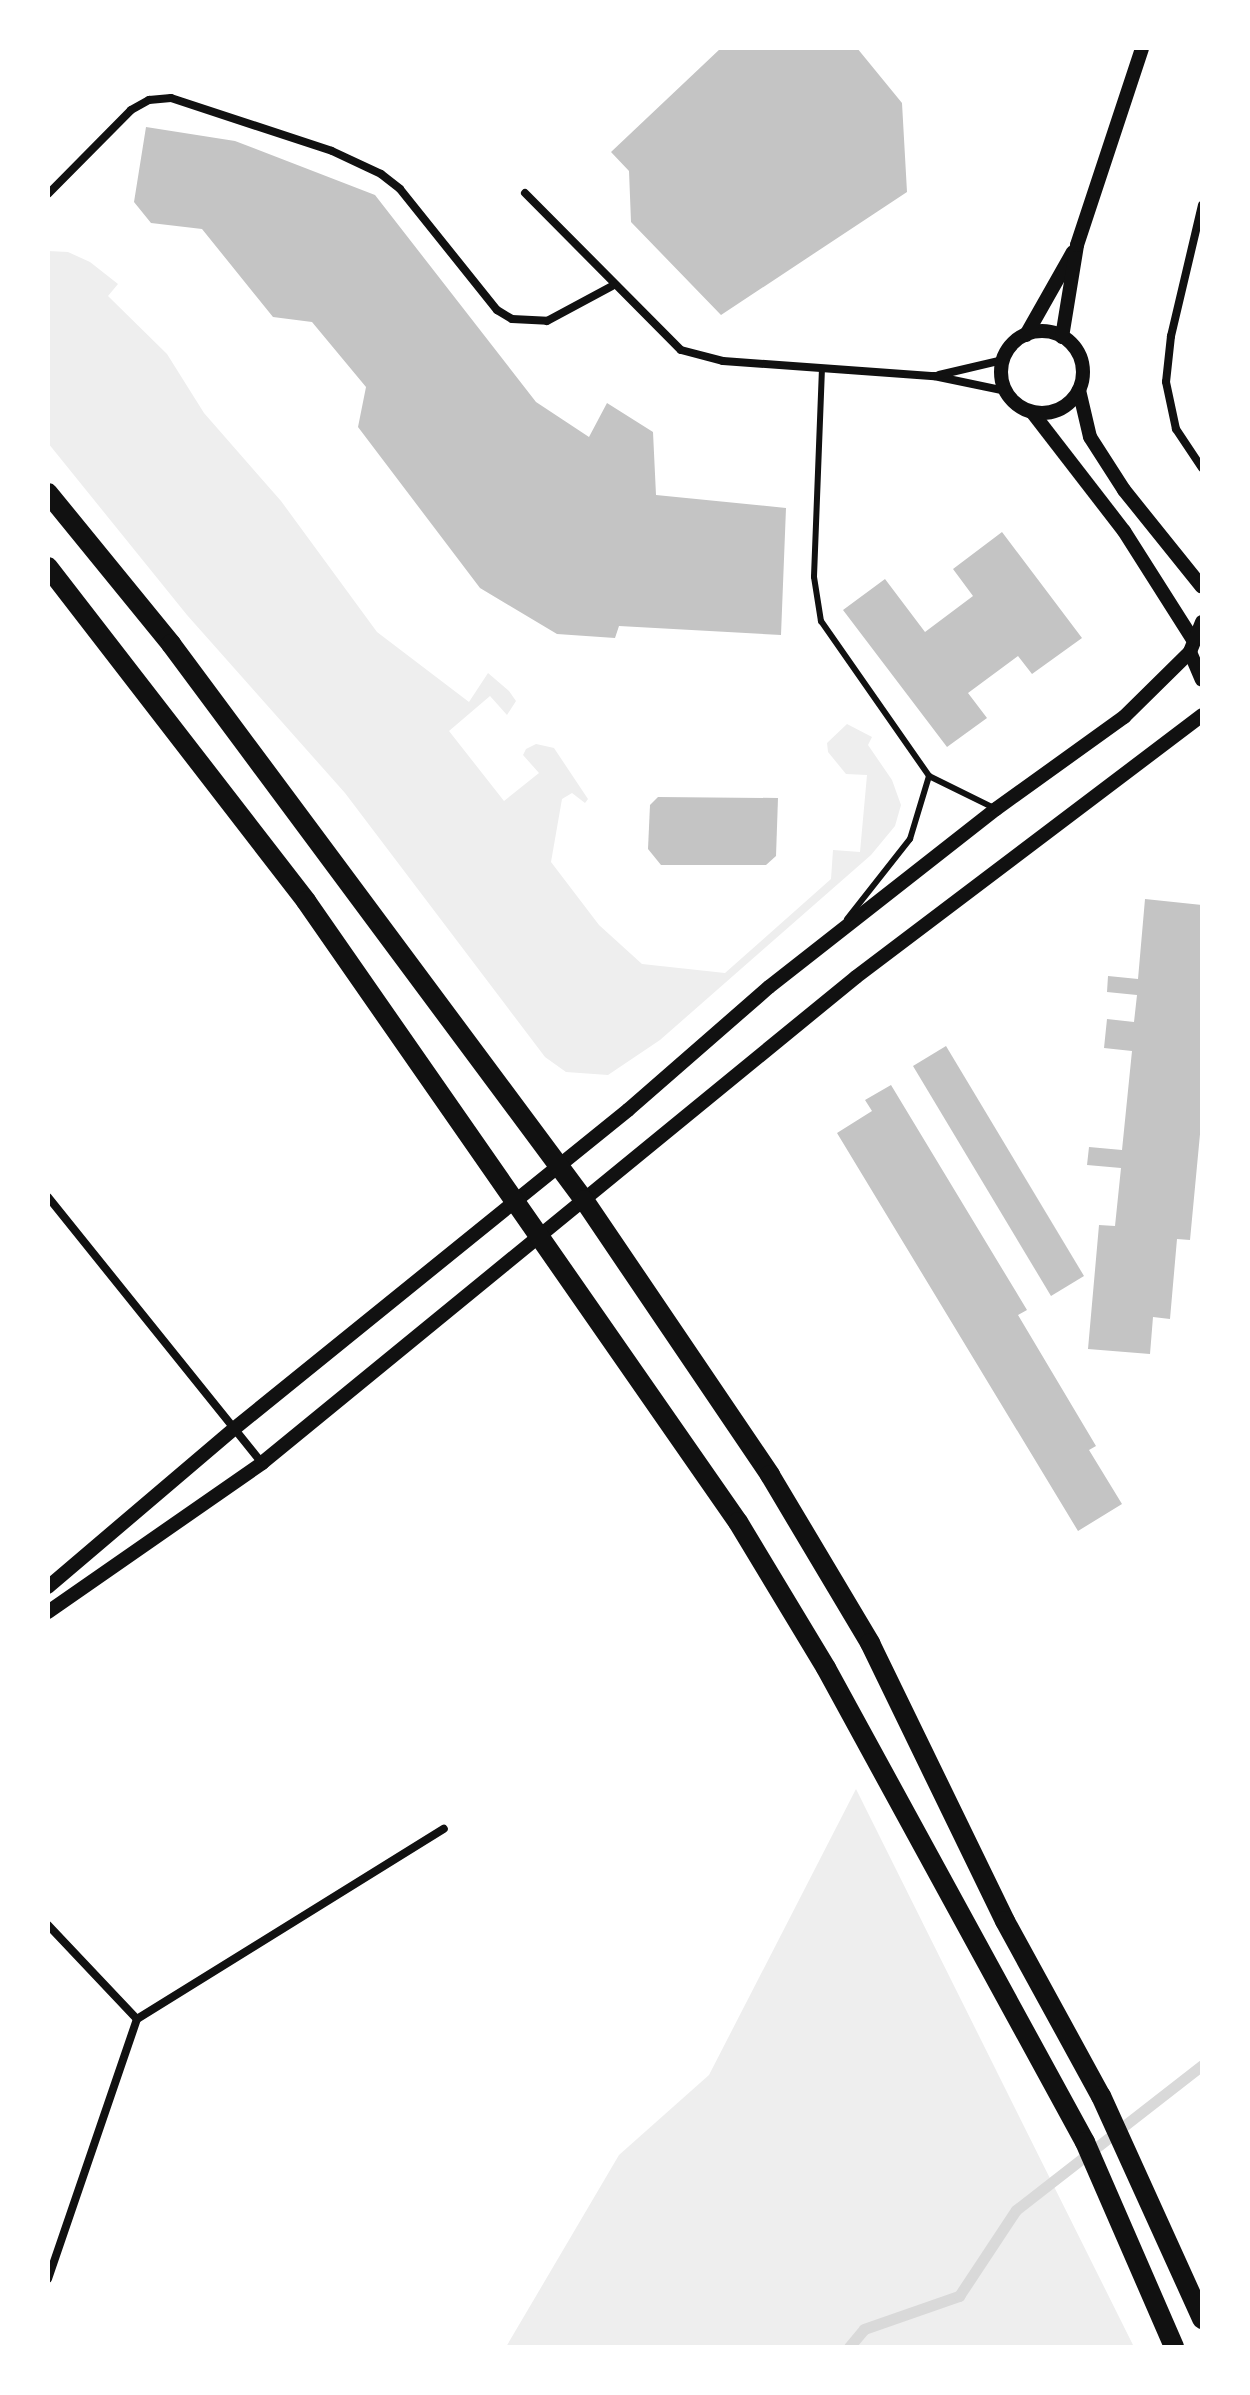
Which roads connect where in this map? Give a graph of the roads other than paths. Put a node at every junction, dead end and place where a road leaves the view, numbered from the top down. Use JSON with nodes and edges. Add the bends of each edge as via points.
{"nodes":[{"id":1,"x":1142,"y":48,"type":"edge"},
{"id":2,"x":525,"y":193,"type":"dead end"},
{"id":3,"x":48,"y":194,"type":"edge"},
{"id":4,"x":1202,"y":205,"type":"edge"},
{"id":5,"x":1077,"y":245,"type":"junction"},
{"id":6,"x":612,"y":286,"type":"junction"},
{"id":7,"x":1026,"y":335,"type":"junction"},
{"id":8,"x":1062,"y":337,"type":"junction"},
{"id":9,"x":1003,"y":360,"type":"junction"},
{"id":10,"x":822,"y":368,"type":"junction"},
{"id":11,"x":934,"y":376,"type":"junction"},
{"id":12,"x":1079,"y":390,"type":"junction"},
{"id":13,"x":1006,"y":391,"type":"junction"},
{"id":14,"x":1032,"y":412,"type":"junction"},
{"id":15,"x":1202,"y":468,"type":"edge"},
{"id":16,"x":48,"y":493,"type":"edge"},
{"id":17,"x":48,"y":567,"type":"edge"},
{"id":18,"x":1202,"y":587,"type":"edge"},
{"id":19,"x":1202,"y":622,"type":"edge"},
{"id":20,"x":1191,"y":645,"type":"junction"},
{"id":21,"x":1202,"y":680,"type":"edge"},
{"id":22,"x":1202,"y":715,"type":"edge"},
{"id":23,"x":929,"y":776,"type":"junction"},
{"id":24,"x":996,"y":809,"type":"junction"},
{"id":25,"x":838,"y":932,"type":"junction"},
{"id":26,"x":559,"y":1167,"type":"junction"},
{"id":27,"x":48,"y":1197,"type":"edge"},
{"id":28,"x":584,"y":1200,"type":"junction"},
{"id":29,"x":517,"y":1203,"type":"junction"},
{"id":30,"x":539,"y":1233,"type":"junction"},
{"id":31,"x":235,"y":1428,"type":"junction"},
{"id":32,"x":262,"y":1463,"type":"junction"},
{"id":33,"x":48,"y":1587,"type":"edge"},
{"id":34,"x":48,"y":1612,"type":"edge"},
{"id":35,"x":444,"y":1829,"type":"dead end"},
{"id":36,"x":48,"y":1925,"type":"edge"},
{"id":37,"x":137,"y":2019,"type":"junction"},
{"id":38,"x":48,"y":2279,"type":"edge"},
{"id":39,"x":1202,"y":2319,"type":"edge"},
{"id":40,"x":1174,"y":2347,"type":"edge"}],
"edges":[{"from":1,"to":5,"type":"street"},
{"from":2,"to":6,"type":"street"},
{"from":3,"to":6,"type":"street","via":[[131,110],[171,98],[332,151],[381,174],[400,189],[497,310],[512,319],[547,321]]},
{"from":4,"to":15,"type":"street","via":[[1171,336],[1166,382],[1176,429]]},
{"from":5,"to":7,"type":"street"},
{"from":5,"to":8,"type":"street"},
{"from":6,"to":10,"type":"street","via":[[681,350],[723,361]]},
{"from":7,"to":8,"type":"street","via":[[1040,331]]},
{"from":7,"to":9,"type":"street"},
{"from":8,"to":12,"type":"street","via":[[1080,357]]},
{"from":9,"to":11,"type":"street"},
{"from":9,"to":13,"type":"street"},
{"from":10,"to":11,"type":"street"},
{"from":10,"to":23,"type":"lane","via":[[816,602],[837,646]]},
{"from":11,"to":13,"type":"street"},
{"from":12,"to":14,"type":"street","via":[[1056,411]]},
{"from":12,"to":18,"type":"street","via":[[1090,437],[1124,490]]},
{"from":13,"to":14,"type":"street"},
{"from":14,"to":20,"type":"street","via":[[1124,531]]},
{"from":16,"to":26,"type":"main road","via":[[171,644]]},
{"from":17,"to":29,"type":"main road","via":[[306,901]]},
{"from":19,"to":20,"type":"street"},
{"from":20,"to":21,"type":"street"},
{"from":20,"to":24,"type":"street","via":[[1124,717]]},
{"from":22,"to":28,"type":"street","via":[[856,977]]},
{"from":23,"to":24,"type":"lane"},
{"from":23,"to":25,"type":"lane","via":[[910,839]]},
{"from":24,"to":25,"type":"street"},
{"from":25,"to":26,"type":"street"},
{"from":26,"to":28,"type":"main road"},
{"from":26,"to":29,"type":"street"},
{"from":27,"to":31,"type":"street"},
{"from":28,"to":30,"type":"street"},
{"from":28,"to":39,"type":"main road","via":[[770,1475],[849,1604],[1123,2141]]},
{"from":29,"to":30,"type":"main road"},
{"from":29,"to":31,"type":"street"},
{"from":30,"to":32,"type":"street"},
{"from":30,"to":40,"type":"main road","via":[[738,1522],[795,1617],[1085,2142]]},
{"from":31,"to":32,"type":"street"},
{"from":31,"to":33,"type":"street"},
{"from":32,"to":34,"type":"street"},
{"from":35,"to":37,"type":"street"},
{"from":36,"to":37,"type":"street"},
{"from":37,"to":38,"type":"street"}]}
